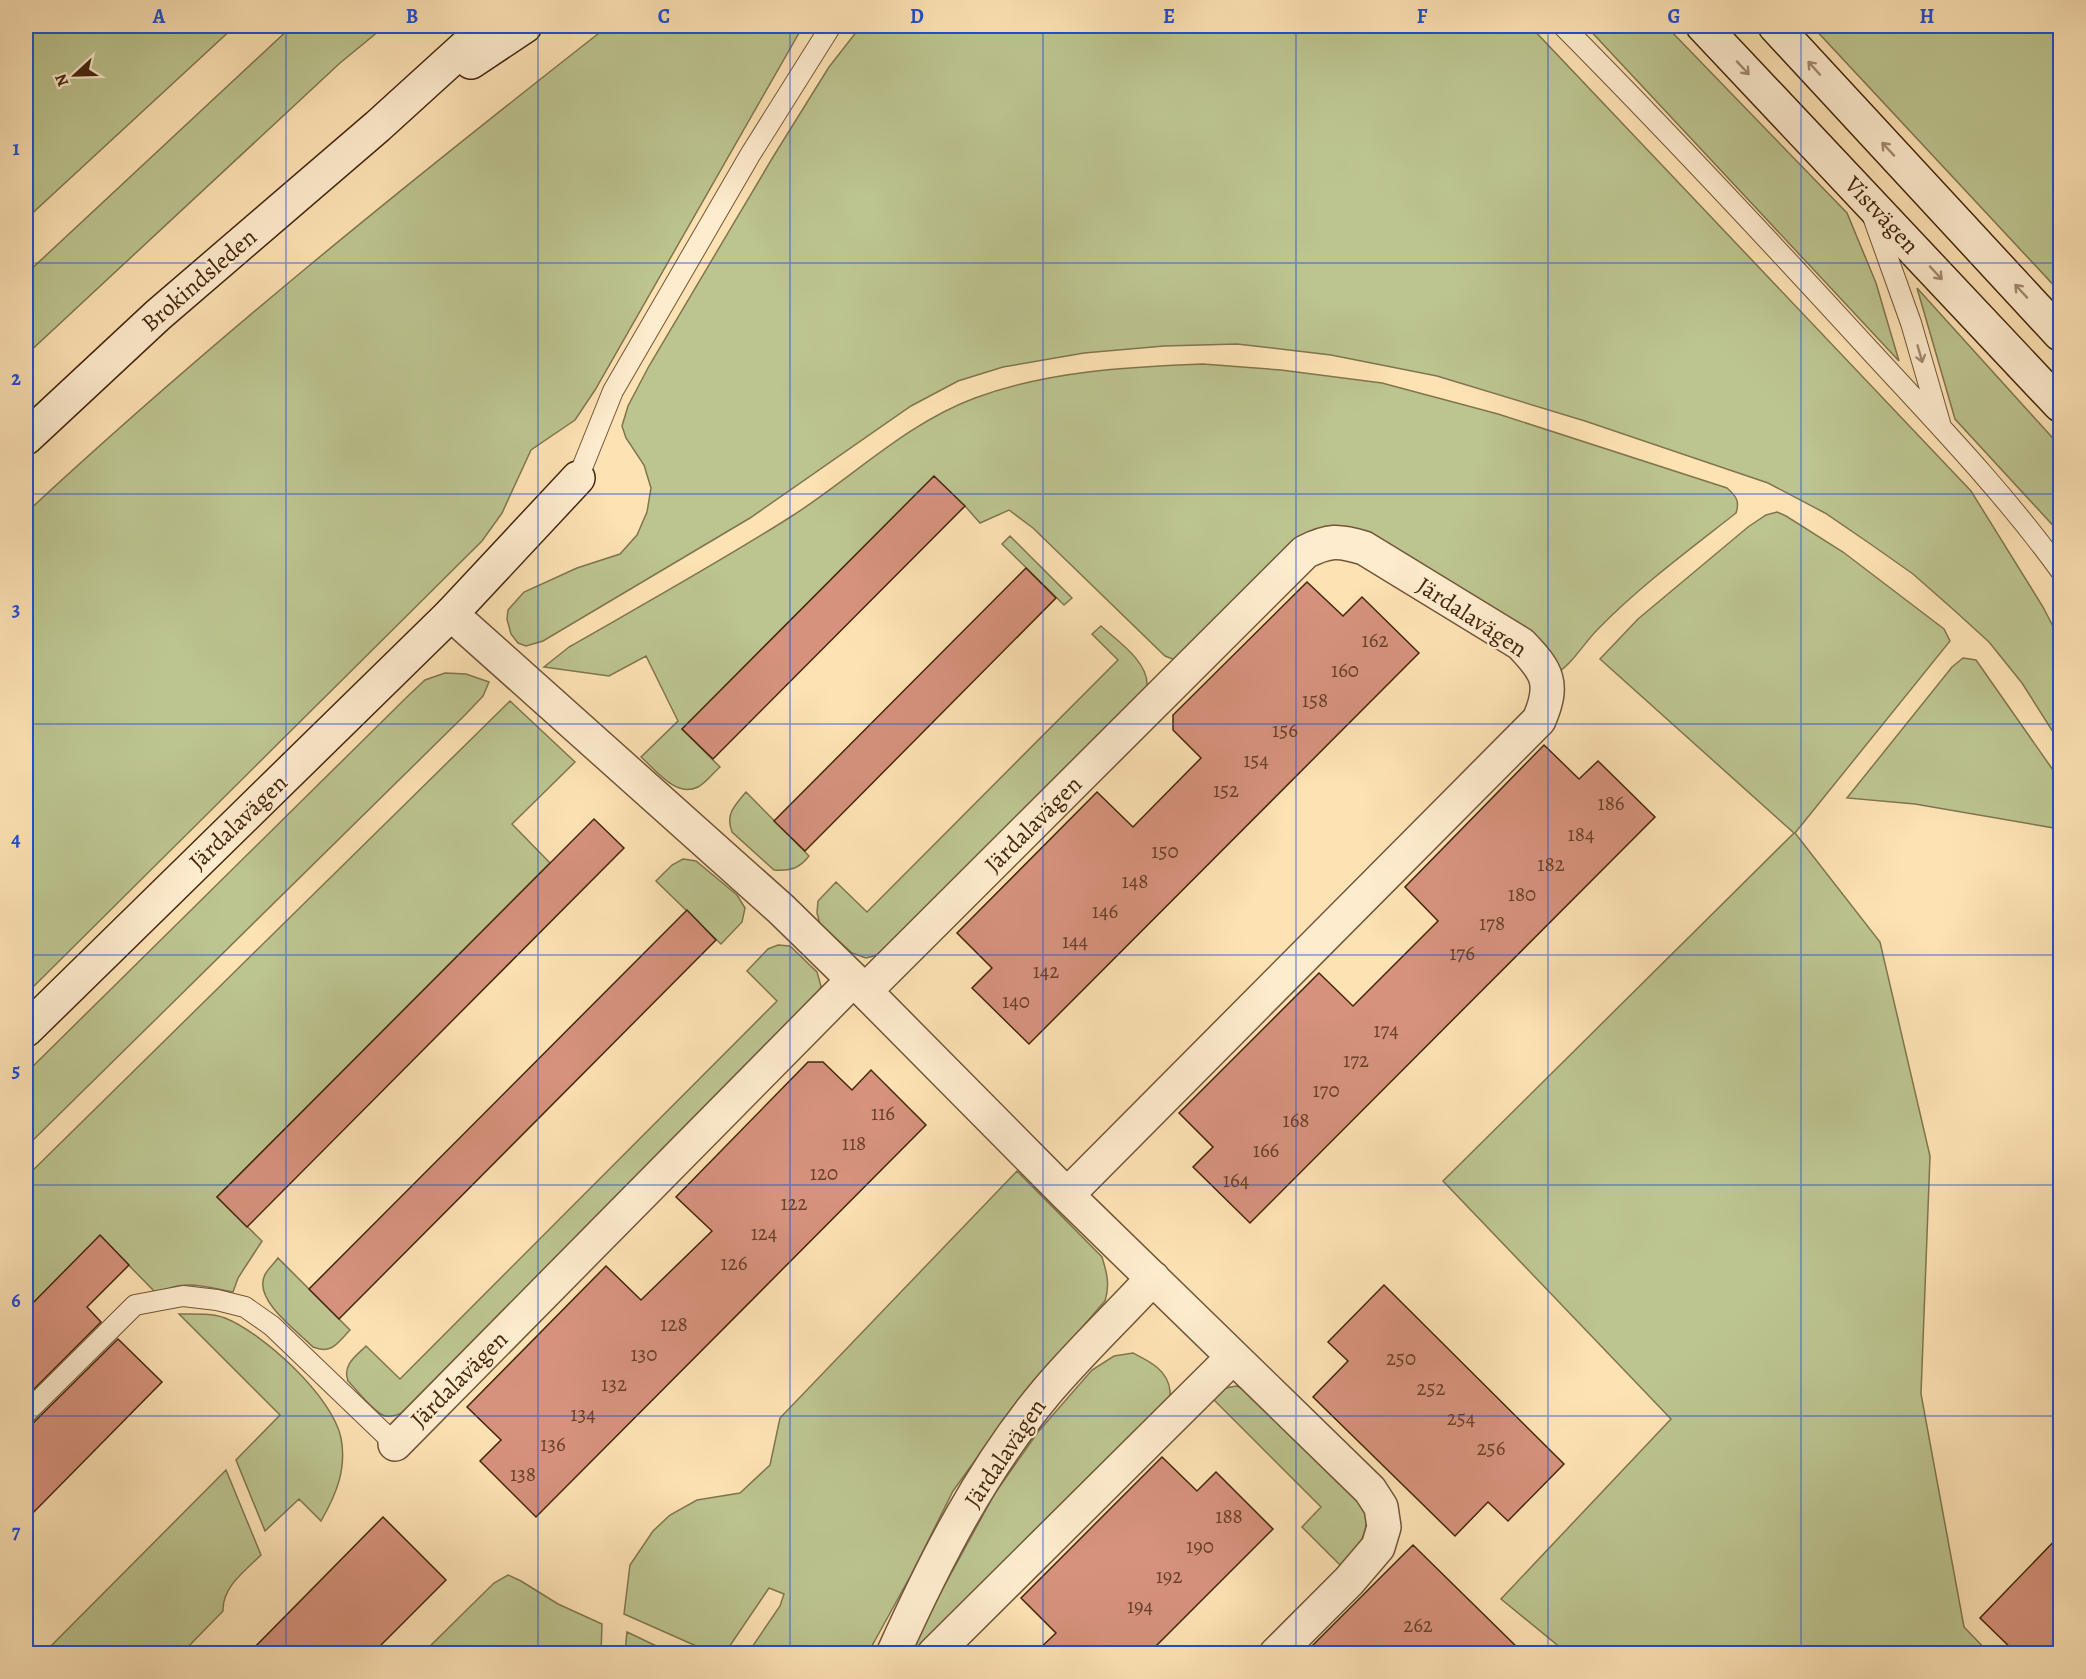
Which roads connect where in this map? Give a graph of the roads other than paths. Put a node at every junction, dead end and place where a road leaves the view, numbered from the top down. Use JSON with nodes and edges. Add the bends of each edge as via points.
{"nodes":[{"id":1,"x":488,"y":26,"type":"edge"},
{"id":2,"x":525,"y":26,"type":"edge"},
{"id":3,"x":831,"y":26,"type":"edge"},
{"id":4,"x":1563,"y":26,"type":"edge"},
{"id":5,"x":1703,"y":26,"type":"edge"},
{"id":6,"x":1775,"y":26,"type":"edge"},
{"id":7,"x":378,"y":126,"type":"junction"},
{"id":8,"x":1867,"y":200,"type":"junction"},
{"id":9,"x":2061,"y":334,"type":"edge"},
{"id":10,"x":2061,"y":405,"type":"edge"},
{"id":11,"x":1942,"y":429,"type":"junction"},
{"id":12,"x":26,"y":438,"type":"edge"},
{"id":13,"x":578,"y":477,"type":"joint"},
{"id":14,"x":2061,"y":570,"type":"edge"},
{"id":15,"x":451,"y":614,"type":"junction"},
{"id":16,"x":859,"y":986,"type":"junction"},
{"id":17,"x":26,"y":1030,"type":"edge"},
{"id":18,"x":1066,"y":1195,"type":"junction"},
{"id":19,"x":1153,"y":1278,"type":"junction"},
{"id":20,"x":1233,"y":1357,"type":"junction"},
{"id":21,"x":26,"y":1413,"type":"edge"},
{"id":22,"x":395,"y":1444,"type":"joint"},
{"id":23,"x":893,"y":1653,"type":"edge"},
{"id":24,"x":934,"y":1653,"type":"edge"},
{"id":25,"x":1276,"y":1653,"type":"edge"}],
"edges":[{"from":1,"to":7,"type":"street","name":"Brokindsleden"},
{"from":2,"to":7,"type":"street","name":"Brokindsleden"},
{"from":3,"to":13,"type":"lane","via":[[750,154],[613,391]]},
{"from":4,"to":11,"type":"lane"},
{"from":5,"to":8,"type":"street","name":"Vistvägen","one_way":true},
{"from":9,"to":6,"type":"street","name":"Vistvägen","one_way":true},
{"from":7,"to":12,"type":"street","name":"Brokindsleden","via":[[158,315]]},
{"from":8,"to":10,"type":"street","name":"Vistvägen","one_way":true},
{"from":8,"to":11,"type":"lane","one_way":true,"via":[[1911,323]]},
{"from":11,"to":14,"type":"lane"},
{"from":13,"to":15,"type":"street","name":"Järdalavägen"},
{"from":15,"to":16,"type":"street","via":[[755,886]]},
{"from":15,"to":17,"type":"street","name":"Järdalavägen"},
{"from":16,"to":18,"type":"street"},
{"from":16,"to":18,"type":"street","name":"Järdalavägen","via":[[1305,552],[1325,542],[1343,541],[1364,548],[1521,644],[1538,661],[1548,682],[1547,702],[1539,720]]},
{"from":16,"to":22,"type":"street","name":"Järdalavägen"},
{"from":18,"to":19,"type":"street"},
{"from":19,"to":20,"type":"street"},
{"from":19,"to":23,"type":"street","name":"Järdalavägen","via":[[1047,1391],[983,1477],[925,1581]]},
{"from":20,"to":24,"type":"street"},
{"from":20,"to":25,"type":"street","via":[[1370,1490],[1381,1507],[1384,1527],[1378,1546],[1349,1581]]},
{"from":21,"to":22,"type":"lane","name":"Järdalavägen","via":[[135,1305],[183,1296],[244,1307],[272,1326]]}]}
